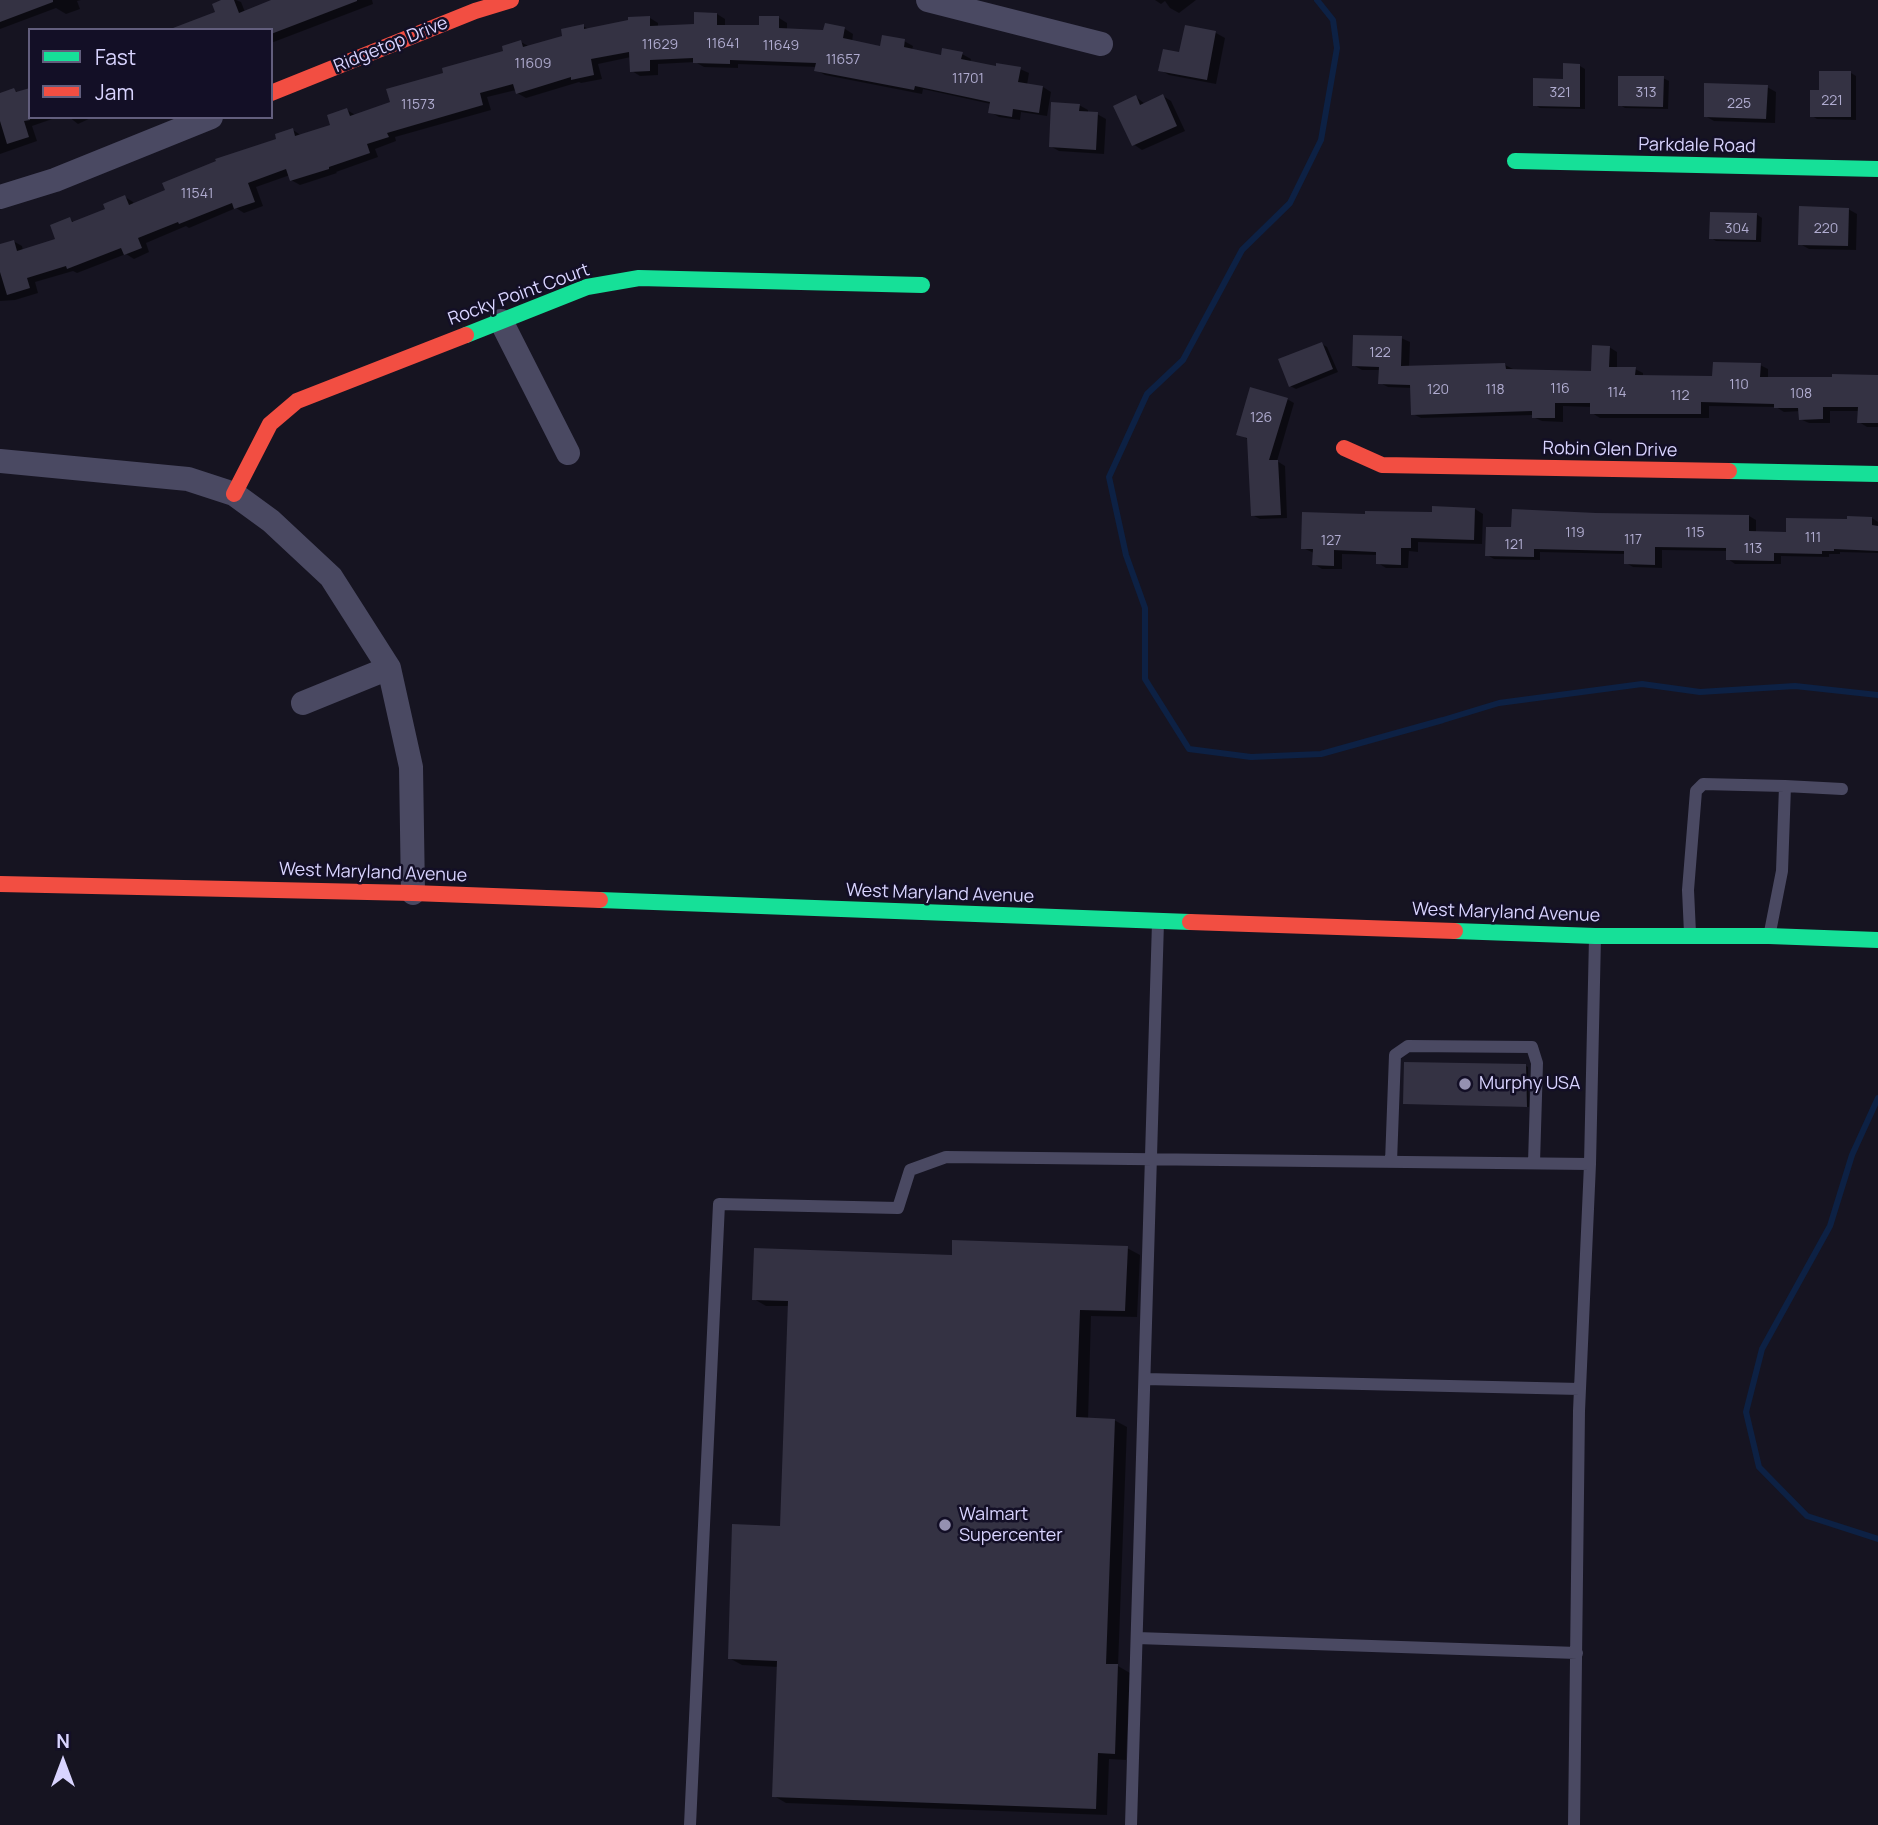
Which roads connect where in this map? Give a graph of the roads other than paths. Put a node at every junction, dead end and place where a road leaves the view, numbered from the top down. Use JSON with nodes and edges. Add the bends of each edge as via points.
{"nodes":[{"id":1,"x":511,"y":0,"type":"edge"},
{"id":2,"x":935,"y":1,"type":"edge"},
{"id":3,"x":1101,"y":44,"type":"dead end"},
{"id":4,"x":273,"y":92,"type":"edge"},
{"id":5,"x":206,"y":119,"type":"edge"},
{"id":6,"x":1515,"y":161,"type":"dead end"},
{"id":7,"x":1878,"y":170,"type":"edge"},
{"id":8,"x":0,"y":197,"type":"edge"},
{"id":9,"x":922,"y":285,"type":"dead end"},
{"id":10,"x":500,"y":321,"type":"junction"},
{"id":11,"x":1344,"y":448,"type":"dead end"},
{"id":12,"x":568,"y":453,"type":"dead end"},
{"id":13,"x":0,"y":461,"type":"edge"},
{"id":14,"x":1878,"y":474,"type":"edge"},
{"id":15,"x":234,"y":494,"type":"junction"},
{"id":16,"x":389,"y":668,"type":"junction"},
{"id":17,"x":303,"y":703,"type":"dead end"},
{"id":18,"x":1785,"y":786,"type":"junction"},
{"id":19,"x":1842,"y":789,"type":"dead end"},
{"id":20,"x":0,"y":884,"type":"edge"},
{"id":21,"x":413,"y":893,"type":"junction"},
{"id":22,"x":1158,"y":921,"type":"junction"},
{"id":23,"x":1690,"y":935,"type":"junction"},
{"id":24,"x":1595,"y":936,"type":"junction"},
{"id":25,"x":1769,"y":936,"type":"junction"},
{"id":26,"x":1878,"y":940,"type":"edge"},
{"id":27,"x":1151,"y":1159,"type":"junction"},
{"id":28,"x":1391,"y":1162,"type":"junction"},
{"id":29,"x":1534,"y":1163,"type":"junction"},
{"id":30,"x":1590,"y":1164,"type":"junction"},
{"id":31,"x":1144,"y":1379,"type":"junction"},
{"id":32,"x":1580,"y":1390,"type":"junction"},
{"id":33,"x":1137,"y":1638,"type":"junction"},
{"id":34,"x":1577,"y":1653,"type":"junction"},
{"id":35,"x":690,"y":1825,"type":"edge"},
{"id":36,"x":1131,"y":1825,"type":"edge"},
{"id":37,"x":1574,"y":1825,"type":"edge"}],
"edges":[{"from":1,"to":4,"type":"street","name":"Ridgetop Drive"},
{"from":2,"to":3,"type":"street"},
{"from":5,"to":8,"type":"street","via":[[55,180]]},
{"from":6,"to":7,"type":"street","name":"Parkdale Road"},
{"from":9,"to":10,"type":"street","name":"Rocky Point Court","via":[[639,278],[587,287]]},
{"from":10,"to":12,"type":"street"},
{"from":10,"to":15,"type":"street","name":"Rocky Point Court","via":[[296,401],[270,424]]},
{"from":11,"to":14,"type":"street","name":"Robin Glen Drive","via":[[1382,464]]},
{"from":13,"to":15,"type":"street","via":[[188,479]]},
{"from":15,"to":16,"type":"street","via":[[271,521],[331,577]]},
{"from":16,"to":17,"type":"street"},
{"from":16,"to":21,"type":"street","via":[[411,767]]},
{"from":18,"to":19,"type":"lane"},
{"from":18,"to":23,"type":"lane","via":[[1703,784],[1696,792],[1688,890]]},
{"from":18,"to":25,"type":"lane","via":[[1782,871]]},
{"from":20,"to":21,"type":"street","name":"West Maryland Avenue"},
{"from":21,"to":22,"type":"street","name":"West Maryland Avenue"},
{"from":22,"to":24,"type":"street","name":"West Maryland Avenue"},
{"from":22,"to":27,"type":"lane"},
{"from":23,"to":24,"type":"street","name":"West Maryland Avenue"},
{"from":23,"to":25,"type":"street","name":"West Maryland Avenue"},
{"from":24,"to":30,"type":"lane"},
{"from":25,"to":26,"type":"street","name":"West Maryland Avenue"},
{"from":27,"to":28,"type":"lane"},
{"from":27,"to":31,"type":"lane"},
{"from":27,"to":35,"type":"lane","via":[[946,1157],[910,1170],[898,1208],[719,1204]]},
{"from":28,"to":29,"type":"lane"},
{"from":28,"to":29,"type":"lane","via":[[1395,1055],[1408,1046],[1532,1047],[1537,1063]]},
{"from":29,"to":30,"type":"lane"},
{"from":30,"to":32,"type":"lane"},
{"from":31,"to":32,"type":"lane"},
{"from":31,"to":33,"type":"lane"},
{"from":32,"to":34,"type":"lane"},
{"from":33,"to":34,"type":"lane"},
{"from":33,"to":36,"type":"lane"},
{"from":34,"to":37,"type":"lane"}]}
